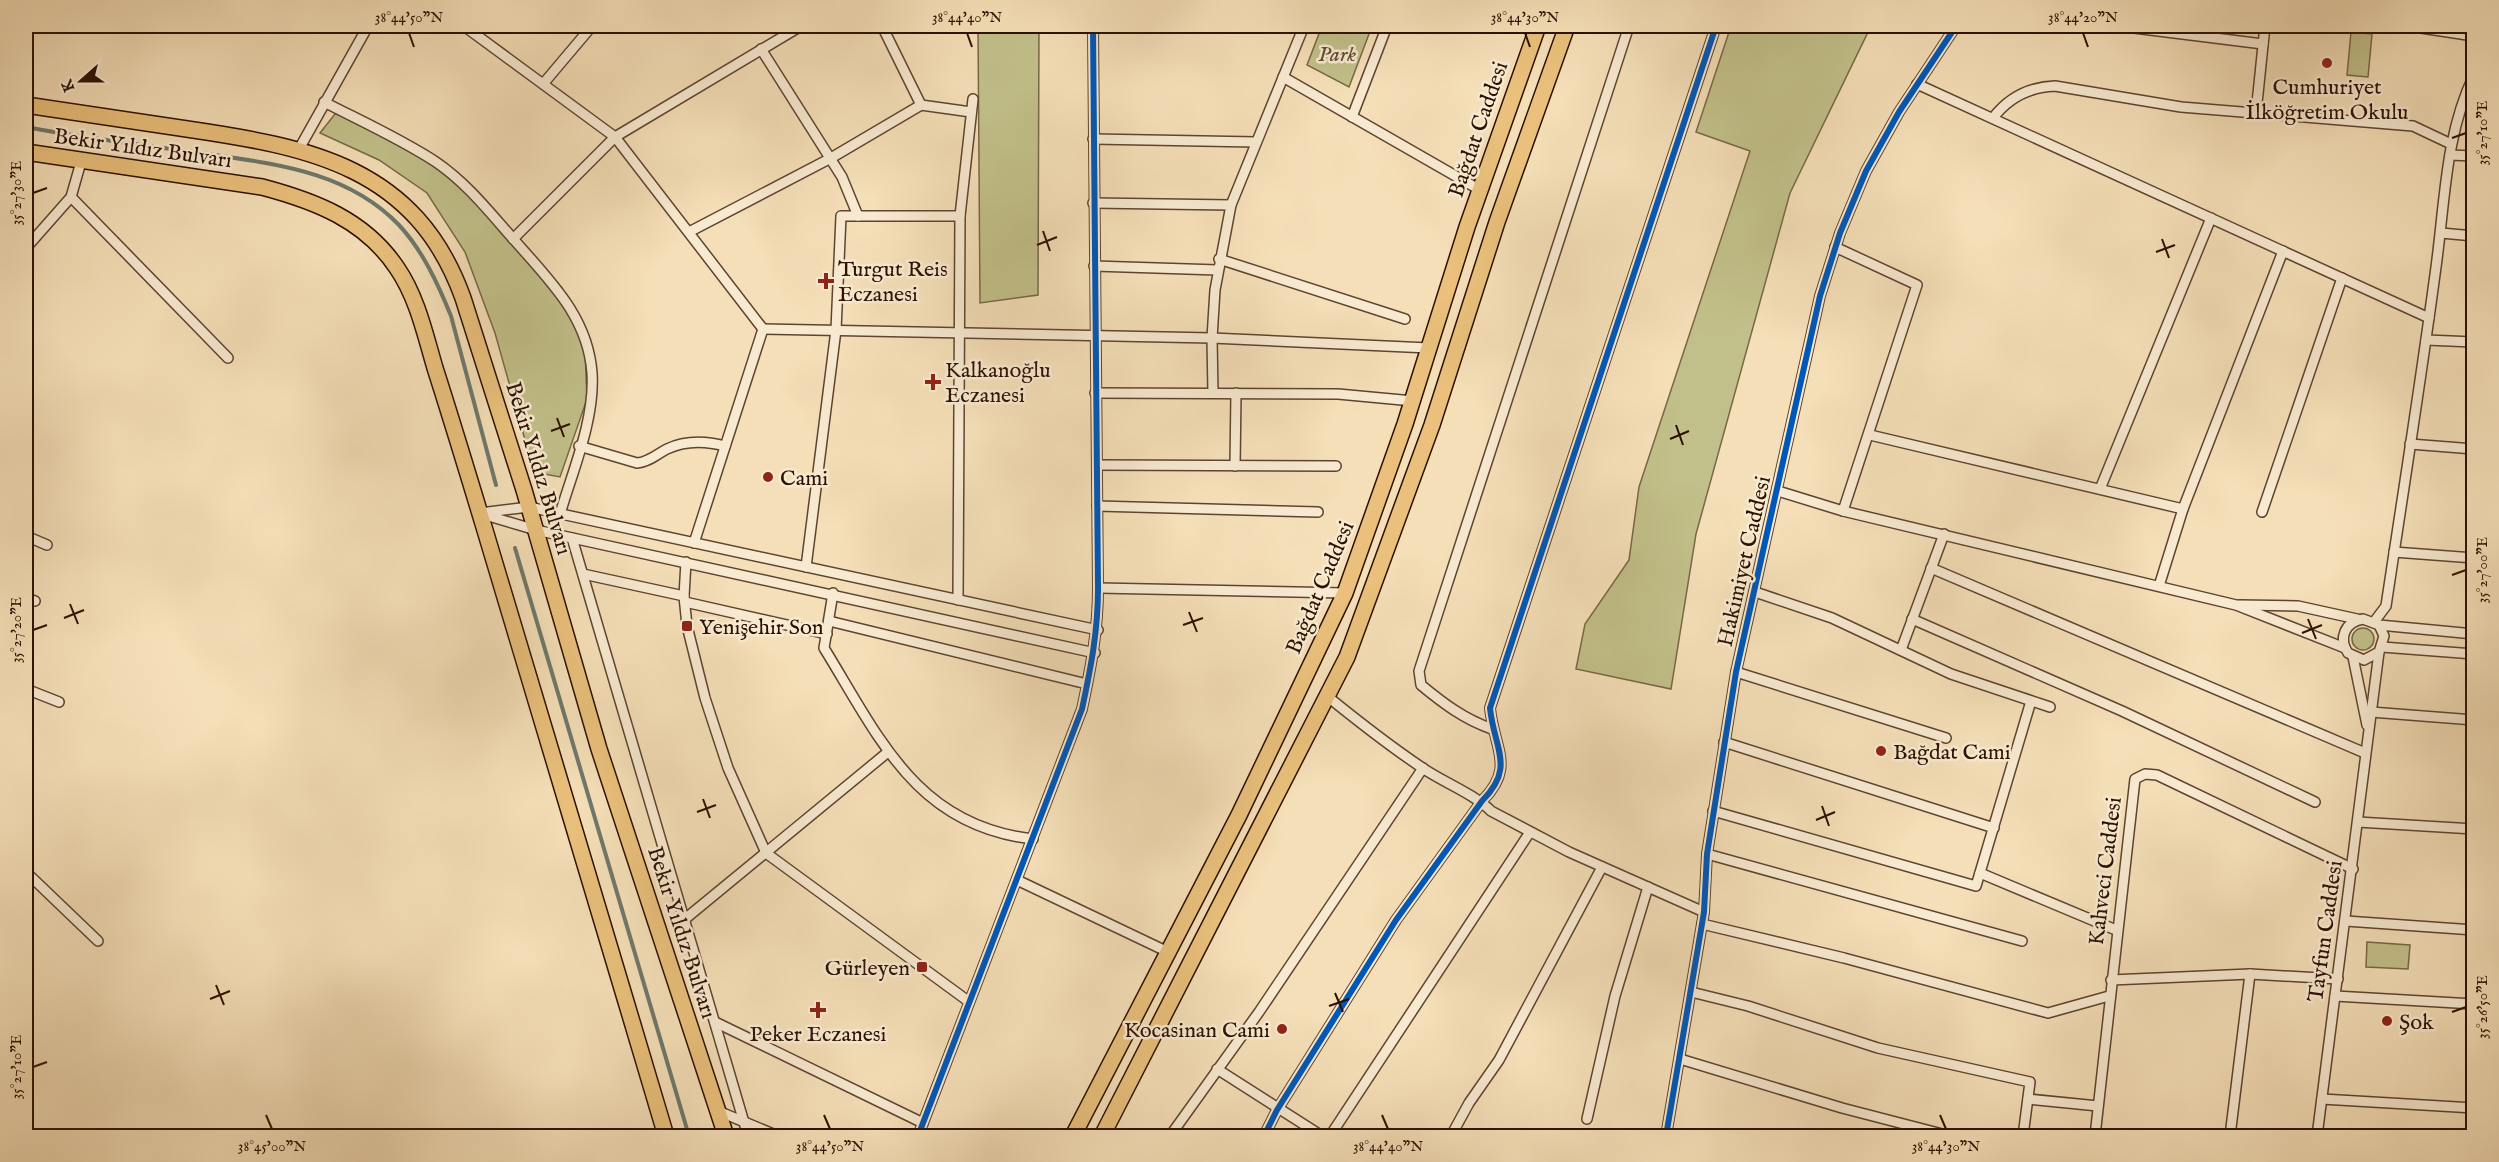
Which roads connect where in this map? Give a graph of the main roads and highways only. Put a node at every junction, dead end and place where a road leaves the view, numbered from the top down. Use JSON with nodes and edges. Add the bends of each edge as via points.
{"nodes":[{"id":1,"x":1538,"y":26,"type":"edge"},
{"id":2,"x":1567,"y":26,"type":"edge"},
{"id":3,"x":26,"y":105,"type":"edge"},
{"id":4,"x":26,"y":152,"type":"edge"},
{"id":5,"x":1106,"y":1135,"type":"edge"},
{"id":6,"x":666,"y":1137,"type":"edge"},
{"id":7,"x":726,"y":1137,"type":"edge"},
{"id":8,"x":1073,"y":1137,"type":"edge"}],
"edges":[{"from":1,"to":8,"type":"main road","name":"Bağdat Caddesi","via":[[1345,593],[1239,815]]},
{"from":2,"to":5,"type":"main road","name":"Bağdat Caddesi","via":[[1497,222],[1432,424],[1347,657]]},
{"from":3,"to":7,"type":"main road","name":"Bekir Yıldız Bulvarı","via":[[239,136],[299,149],[343,166],[388,192],[413,213],[435,240],[458,283],[536,530],[598,749]]},
{"from":4,"to":6,"type":"main road","name":"Bekir Yıldız Bulvarı","via":[[280,192],[330,210],[368,234],[395,265],[414,300]]}]}
